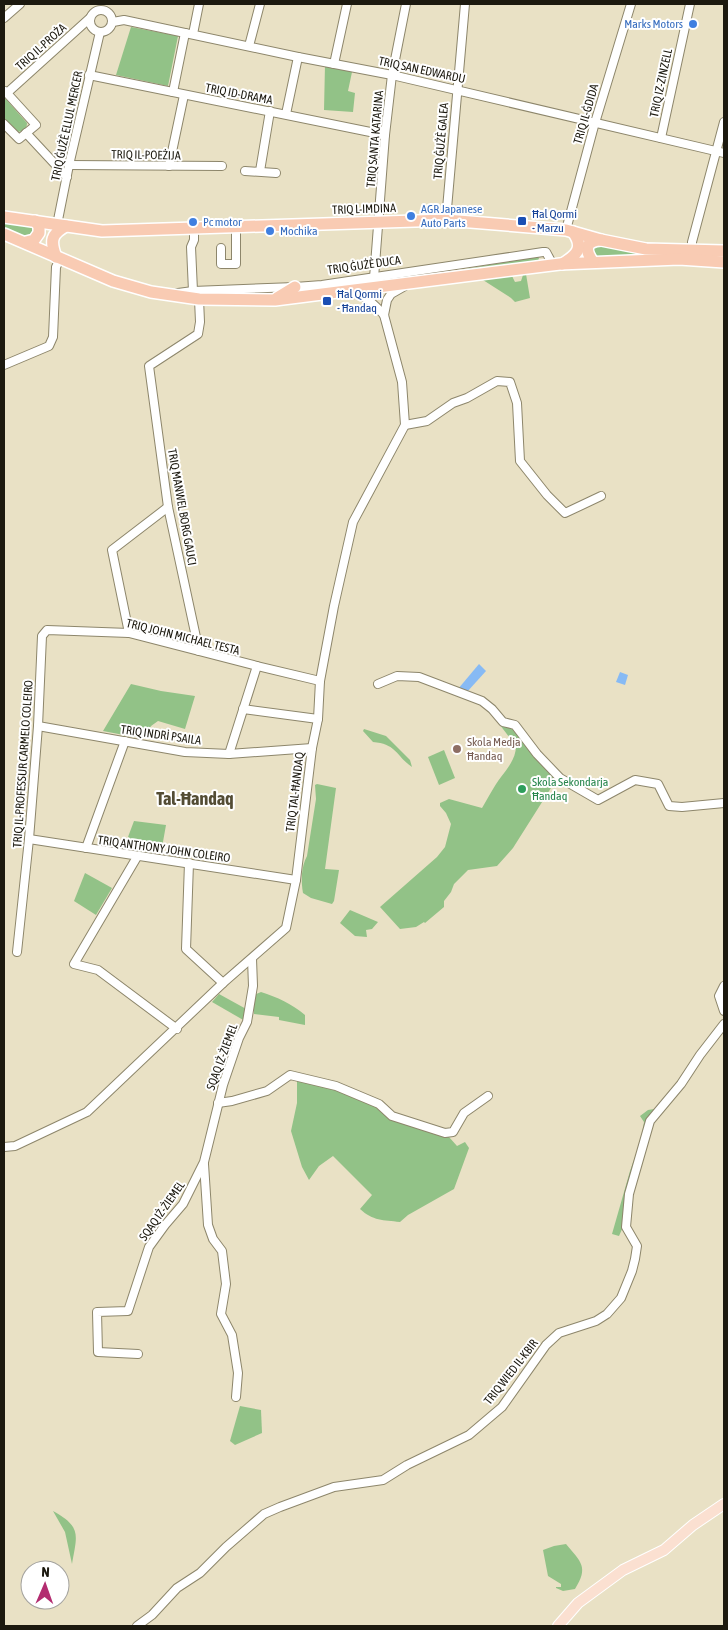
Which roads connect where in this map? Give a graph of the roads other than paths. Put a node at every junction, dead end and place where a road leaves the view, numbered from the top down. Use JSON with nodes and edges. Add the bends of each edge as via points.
{"nodes":[{"id":1,"x":20,"y":4,"type":"edge"},
{"id":2,"x":199,"y":4,"type":"edge"},
{"id":3,"x":260,"y":4,"type":"edge"},
{"id":4,"x":347,"y":4,"type":"edge"},
{"id":5,"x":406,"y":4,"type":"edge"},
{"id":6,"x":465,"y":4,"type":"edge"},
{"id":7,"x":631,"y":4,"type":"edge"},
{"id":8,"x":690,"y":4,"type":"edge"},
{"id":9,"x":104,"y":7,"type":"edge"},
{"id":10,"x":4,"y":18,"type":"edge"},
{"id":11,"x":90,"y":18,"type":"junction"},
{"id":12,"x":112,"y":22,"type":"junction"},
{"id":13,"x":100,"y":32,"type":"junction"},
{"id":14,"x":189,"y":34,"type":"junction"},
{"id":15,"x":249,"y":46,"type":"junction"},
{"id":16,"x":298,"y":57,"type":"junction"},
{"id":17,"x":334,"y":64,"type":"junction"},
{"id":18,"x":89,"y":75,"type":"junction"},
{"id":19,"x":392,"y":75,"type":"junction"},
{"id":20,"x":457,"y":90,"type":"junction"},
{"id":21,"x":5,"y":91,"type":"edge"},
{"id":22,"x":173,"y":92,"type":"junction"},
{"id":23,"x":184,"y":95,"type":"junction"},
{"id":24,"x":270,"y":111,"type":"junction"},
{"id":25,"x":286,"y":114,"type":"junction"},
{"id":26,"x":595,"y":122,"type":"junction"},
{"id":27,"x":724,"y":122,"type":"edge"},
{"id":28,"x":4,"y":124,"type":"edge"},
{"id":29,"x":26,"y":134,"type":"junction"},
{"id":30,"x":385,"y":135,"type":"junction"},
{"id":31,"x":661,"y":138,"type":"junction"},
{"id":32,"x":720,"y":152,"type":"edge"},
{"id":33,"x":69,"y":165,"type":"junction"},
{"id":34,"x":169,"y":166,"type":"junction"},
{"id":35,"x":222,"y":166,"type":"dead end"},
{"id":36,"x":245,"y":171,"type":"dead end"},
{"id":37,"x":260,"y":171,"type":"junction"},
{"id":38,"x":276,"y":173,"type":"dead end"},
{"id":39,"x":67,"y":177,"type":"junction"},
{"id":40,"x":4,"y":217,"type":"edge"},
{"id":41,"x":446,"y":220,"type":"junction"},
{"id":42,"x":35,"y":221,"type":"junction"},
{"id":43,"x":379,"y":222,"type":"junction"},
{"id":44,"x":62,"y":226,"type":"junction"},
{"id":45,"x":236,"y":226,"type":"junction"},
{"id":46,"x":194,"y":227,"type":"junction"},
{"id":47,"x":569,"y":231,"type":"junction"},
{"id":48,"x":4,"y":234,"type":"edge"},
{"id":49,"x":601,"y":240,"type":"junction"},
{"id":50,"x":26,"y":242,"type":"junction"},
{"id":51,"x":221,"y":248,"type":"dead end"},
{"id":52,"x":692,"y":250,"type":"junction"},
{"id":53,"x":724,"y":251,"type":"edge"},
{"id":54,"x":57,"y":261,"type":"junction"},
{"id":55,"x":593,"y":262,"type":"junction"},
{"id":56,"x":724,"y":262,"type":"edge"},
{"id":57,"x":557,"y":265,"type":"junction"},
{"id":58,"x":374,"y":278,"type":"junction"},
{"id":59,"x":414,"y":282,"type":"junction"},
{"id":60,"x":295,"y":287,"type":"junction"},
{"id":61,"x":348,"y":291,"type":"junction"},
{"id":62,"x":196,"y":295,"type":"junction"},
{"id":63,"x":275,"y":300,"type":"junction"},
{"id":64,"x":384,"y":315,"type":"junction"},
{"id":65,"x":4,"y":365,"type":"edge"},
{"id":66,"x":405,"y":424,"type":"junction"},
{"id":67,"x":601,"y":496,"type":"dead end"},
{"id":68,"x":168,"y":508,"type":"junction"},
{"id":69,"x":129,"y":633,"type":"junction"},
{"id":70,"x":42,"y":636,"type":"joint"},
{"id":71,"x":199,"y":651,"type":"junction"},
{"id":72,"x":256,"y":666,"type":"junction"},
{"id":73,"x":320,"y":681,"type":"junction"},
{"id":74,"x":378,"y":684,"type":"dead end"},
{"id":75,"x":243,"y":709,"type":"junction"},
{"id":76,"x":318,"y":719,"type":"junction"},
{"id":77,"x":38,"y":726,"type":"junction"},
{"id":78,"x":125,"y":741,"type":"junction"},
{"id":79,"x":312,"y":748,"type":"junction"},
{"id":80,"x":229,"y":754,"type":"junction"},
{"id":81,"x":724,"y":803,"type":"edge"},
{"id":82,"x":29,"y":839,"type":"junction"},
{"id":83,"x":86,"y":848,"type":"junction"},
{"id":84,"x":137,"y":857,"type":"junction"},
{"id":85,"x":189,"y":863,"type":"junction"},
{"id":86,"x":296,"y":880,"type":"junction"},
{"id":87,"x":17,"y":952,"type":"dead end"},
{"id":88,"x":252,"y":959,"type":"junction"},
{"id":89,"x":223,"y":983,"type":"junction"},
{"id":90,"x":724,"y":986,"type":"edge"},
{"id":91,"x":724,"y":1011,"type":"edge"},
{"id":92,"x":724,"y":1026,"type":"edge"},
{"id":93,"x":177,"y":1029,"type":"junction"},
{"id":94,"x":488,"y":1096,"type":"dead end"},
{"id":95,"x":218,"y":1102,"type":"junction"},
{"id":96,"x":4,"y":1147,"type":"edge"},
{"id":97,"x":204,"y":1162,"type":"junction"},
{"id":98,"x":138,"y":1354,"type":"dead end"},
{"id":99,"x":236,"y":1397,"type":"dead end"},
{"id":100,"x":724,"y":1504,"type":"edge"},
{"id":101,"x":137,"y":1626,"type":"edge"},
{"id":102,"x":558,"y":1626,"type":"edge"}],
"edges":[{"from":1,"to":10,"type":"street"},
{"from":2,"to":14,"type":"street"},
{"from":3,"to":15,"type":"street"},
{"from":4,"to":17,"type":"street"},
{"from":5,"to":19,"type":"street","name":"TRIQ SANTA KATARINA"},
{"from":6,"to":20,"type":"street","name":"TRIQ ĠUŻÈ GALEA"},
{"from":7,"to":26,"type":"street","name":"TRIQ IL-ĠDIDA"},
{"from":8,"to":31,"type":"street","name":"TRIQ IZ-ZINZELL"},
{"from":9,"to":11,"type":"street"},
{"from":9,"to":12,"type":"street","via":[[111,14]]},
{"from":11,"to":13,"type":"street","via":[[93,28]]},
{"from":11,"to":21,"type":"street","name":"TRIQ IL-PROŻA"},
{"from":12,"to":13,"type":"street","via":[[108,30]]},
{"from":12,"to":14,"type":"street","name":"TRIQ SAN EDWARDU","via":[[124,20]]},
{"from":13,"to":18,"type":"street","name":"TRIQ ĠUŻÈ ELLUL MERCER"},
{"from":14,"to":15,"type":"street","name":"TRIQ SAN EDWARDU"},
{"from":14,"to":22,"type":"street"},
{"from":15,"to":16,"type":"street","name":"TRIQ SAN EDWARDU"},
{"from":16,"to":17,"type":"street","name":"TRIQ SAN EDWARDU"},
{"from":16,"to":25,"type":"street"},
{"from":17,"to":19,"type":"street","name":"TRIQ SAN EDWARDU"},
{"from":18,"to":22,"type":"street","name":"TRIQ ID-DRAMA"},
{"from":18,"to":33,"type":"street","name":"TRIQ ĠUŻÈ ELLUL MERCER"},
{"from":19,"to":20,"type":"street","name":"TRIQ SAN EDWARDU"},
{"from":19,"to":30,"type":"street","name":"TRIQ SANTA KATARINA"},
{"from":20,"to":26,"type":"street","name":"TRIQ SAN EDWARDU"},
{"from":20,"to":41,"type":"street","name":"TRIQ ĠUŻÈ GALEA"},
{"from":21,"to":29,"type":"street","via":[[36,125]]},
{"from":22,"to":23,"type":"street","name":"TRIQ ID-DRAMA"},
{"from":23,"to":24,"type":"street","name":"TRIQ ID-DRAMA"},
{"from":23,"to":34,"type":"street"},
{"from":24,"to":25,"type":"street","name":"TRIQ ID-DRAMA"},
{"from":24,"to":37,"type":"street"},
{"from":25,"to":30,"type":"street","name":"TRIQ ID-DRAMA"},
{"from":26,"to":31,"type":"street","name":"TRIQ SAN EDWARDU"},
{"from":26,"to":47,"type":"street","name":"TRIQ IL-ĠDIDA"},
{"from":27,"to":32,"type":"street"},
{"from":28,"to":29,"type":"street","via":[[19,140]]},
{"from":29,"to":39,"type":"street"},
{"from":30,"to":43,"type":"street","name":"TRIQ SANTA KATARINA"},
{"from":31,"to":32,"type":"street","name":"TRIQ SAN EDWARDU"},
{"from":32,"to":52,"type":"street"},
{"from":33,"to":34,"type":"street","name":"TRIQ IL-POEŻIJA"},
{"from":33,"to":39,"type":"street","name":"TRIQ ĠUŻÈ ELLUL MERCER"},
{"from":34,"to":35,"type":"street","name":"TRIQ IL-POEŻIJA"},
{"from":36,"to":37,"type":"street"},
{"from":37,"to":38,"type":"street"},
{"from":39,"to":44,"type":"street","name":"TRIQ ĠUŻÈ ELLUL MERCER"},
{"from":40,"to":42,"type":"highway","name":"TRIQ L-IMDINA"},
{"from":41,"to":43,"type":"highway","name":"TRIQ L-IMDINA"},
{"from":41,"to":47,"type":"highway","name":"TRIQ L-IMDINA"},
{"from":42,"to":44,"type":"highway","name":"TRIQ L-IMDINA"},
{"from":42,"to":50,"type":"highway","via":[[39,233],[34,240]]},
{"from":43,"to":45,"type":"highway","name":"TRIQ L-IMDINA"},
{"from":43,"to":58,"type":"street","name":"TRIQ SANTA KATARINA"},
{"from":44,"to":46,"type":"highway","name":"TRIQ L-IMDINA","via":[[102,231]]},
{"from":44,"to":54,"type":"highway","via":[[54,236],[53,249]]},
{"from":45,"to":46,"type":"highway","name":"TRIQ L-IMDINA"},
{"from":45,"to":51,"type":"street","via":[[236,264],[222,264]]},
{"from":46,"to":62,"type":"street","via":[[191,247]]},
{"from":47,"to":49,"type":"highway","name":"TRIQ L-IMDINA"},
{"from":47,"to":57,"type":"highway","via":[[579,241],[578,249],[571,259]]},
{"from":48,"to":50,"type":"highway"},
{"from":49,"to":52,"type":"highway","name":"TRIQ L-IMDINA","via":[[646,249]]},
{"from":49,"to":55,"type":"highway","via":[[590,243],[588,247],[588,256]]},
{"from":50,"to":54,"type":"highway","name":"TRIQ ĠUŻÈ DUCA"},
{"from":52,"to":53,"type":"highway","name":"TRIQ L-IMDINA"},
{"from":54,"to":62,"type":"highway","name":"TRIQ ĠUŻÈ DUCA","via":[[151,292]]},
{"from":54,"to":65,"type":"street","via":[[53,337],[49,346]]},
{"from":55,"to":56,"type":"highway","name":"TRIQ ĠUŻÈ DUCA","via":[[679,259]]},
{"from":55,"to":57,"type":"highway","name":"TRIQ ĠUŻÈ DUCA"},
{"from":57,"to":58,"type":"street","name":"TRIQ ĠUŻÈ DUCA","via":[[543,252]]},
{"from":57,"to":59,"type":"highway","name":"TRIQ ĠUŻÈ DUCA"},
{"from":58,"to":60,"type":"street","name":"TRIQ ĠUŻÈ DUCA"},
{"from":59,"to":61,"type":"highway","name":"TRIQ ĠUŻÈ DUCA"},
{"from":59,"to":64,"type":"street","via":[[391,294]]},
{"from":60,"to":62,"type":"street","name":"TRIQ ĠUŻÈ DUCA"},
{"from":60,"to":63,"type":"highway"},
{"from":61,"to":63,"type":"highway","name":"TRIQ ĠUŻÈ DUCA"},
{"from":61,"to":64,"type":"street","via":[[370,300]]},
{"from":62,"to":63,"type":"highway","name":"TRIQ ĠUŻÈ DUCA"},
{"from":62,"to":68,"type":"street","name":"TRIQ MANWEL BORG GAUCI","via":[[200,322],[198,334],[148,366]]},
{"from":64,"to":66,"type":"street","via":[[402,382]]},
{"from":66,"to":67,"type":"street","via":[[427,421],[453,403],[496,381],[510,382],[517,403],[520,461],[547,495],[565,513]]},
{"from":66,"to":73,"type":"street","name":"TRIQ TAL-ĦANDAQ","via":[[353,522]]},
{"from":68,"to":69,"type":"street","via":[[112,550]]},
{"from":68,"to":71,"type":"street","name":"TRIQ MANWEL BORG GAUCI"},
{"from":69,"to":70,"type":"street","name":"TRIQ JOHN MICHAEL TESTA","via":[[48,630]]},
{"from":69,"to":71,"type":"street","name":"TRIQ JOHN MICHAEL TESTA"},
{"from":70,"to":77,"type":"street","name":"TRIQ IL-PROFESSUR CARMELO COLEIRO"},
{"from":71,"to":72,"type":"street","name":"TRIQ JOHN MICHAEL TESTA"},
{"from":72,"to":73,"type":"street","name":"TRIQ JOHN MICHAEL TESTA"},
{"from":72,"to":75,"type":"street"},
{"from":73,"to":76,"type":"street","name":"TRIQ TAL-ĦANDAQ"},
{"from":74,"to":81,"type":"street","via":[[397,676],[419,677],[482,701],[503,722],[515,725],[560,778],[598,800],[634,780],[658,784],[669,806],[682,808]]},
{"from":75,"to":76,"type":"street"},
{"from":75,"to":80,"type":"street"},
{"from":76,"to":79,"type":"street","name":"TRIQ TAL-ĦANDAQ"},
{"from":77,"to":78,"type":"street","name":"TRIQ INDRÌ PSAILA"},
{"from":77,"to":82,"type":"street","name":"TRIQ IL-PROFESSUR CARMELO COLEIRO"},
{"from":78,"to":80,"type":"street","name":"TRIQ INDRÌ PSAILA","via":[[185,752]]},
{"from":78,"to":83,"type":"street"},
{"from":79,"to":80,"type":"street","name":"TRIQ INDRÌ PSAILA"},
{"from":79,"to":86,"type":"street","name":"TRIQ TAL-ĦANDAQ"},
{"from":82,"to":83,"type":"street","name":"TRIQ ANTHONY JOHN COLEIRO"},
{"from":82,"to":87,"type":"street","name":"TRIQ IL-PROFESSUR CARMELO COLEIRO"},
{"from":83,"to":84,"type":"street","name":"TRIQ ANTHONY JOHN COLEIRO"},
{"from":84,"to":85,"type":"street","name":"TRIQ ANTHONY JOHN COLEIRO"},
{"from":84,"to":93,"type":"street","via":[[74,964],[98,970]]},
{"from":85,"to":86,"type":"street","name":"TRIQ ANTHONY JOHN COLEIRO"},
{"from":85,"to":89,"type":"street","via":[[186,949]]},
{"from":86,"to":88,"type":"street","name":"TRIQ TAL-ĦANDAQ","via":[[286,928]]},
{"from":88,"to":89,"type":"street","name":"TRIQ TAL-ĦANDAQ"},
{"from":88,"to":95,"type":"street","name":"SQAQ IŻ-ŻIEMEL","via":[[253,986],[247,1022],[238,1038]]},
{"from":89,"to":93,"type":"street","name":"TRIQ TAL-ĦANDAQ"},
{"from":90,"to":91,"type":"street","via":[[719,996]]},
{"from":92,"to":101,"type":"street","name":"TRIQ WIED IL-KBIR","via":[[650,1121],[629,1194],[626,1226],[637,1246],[635,1259],[621,1298],[607,1314],[559,1333],[546,1345],[502,1407],[469,1436],[383,1480],[334,1486],[264,1514]]},
{"from":93,"to":96,"type":"street","name":"TRIQ TAL-ĦANDAQ","via":[[87,1112],[15,1146]]},
{"from":94,"to":95,"type":"street","via":[[464,1113],[453,1132],[444,1133],[392,1116],[379,1104],[336,1086],[290,1075],[267,1091]]},
{"from":95,"to":97,"type":"street","name":"SQAQ IŻ-ŻIEMEL"},
{"from":97,"to":98,"type":"street","name":"SQAQ IŻ-ŻIEMEL","via":[[183,1204],[149,1247],[128,1312],[97,1312],[98,1352]]},
{"from":97,"to":99,"type":"street","via":[[208,1225],[222,1251],[226,1284],[220,1314],[232,1335],[238,1373]]},
{"from":100,"to":102,"type":"main road","via":[[664,1550],[623,1570],[578,1602]]}]}
